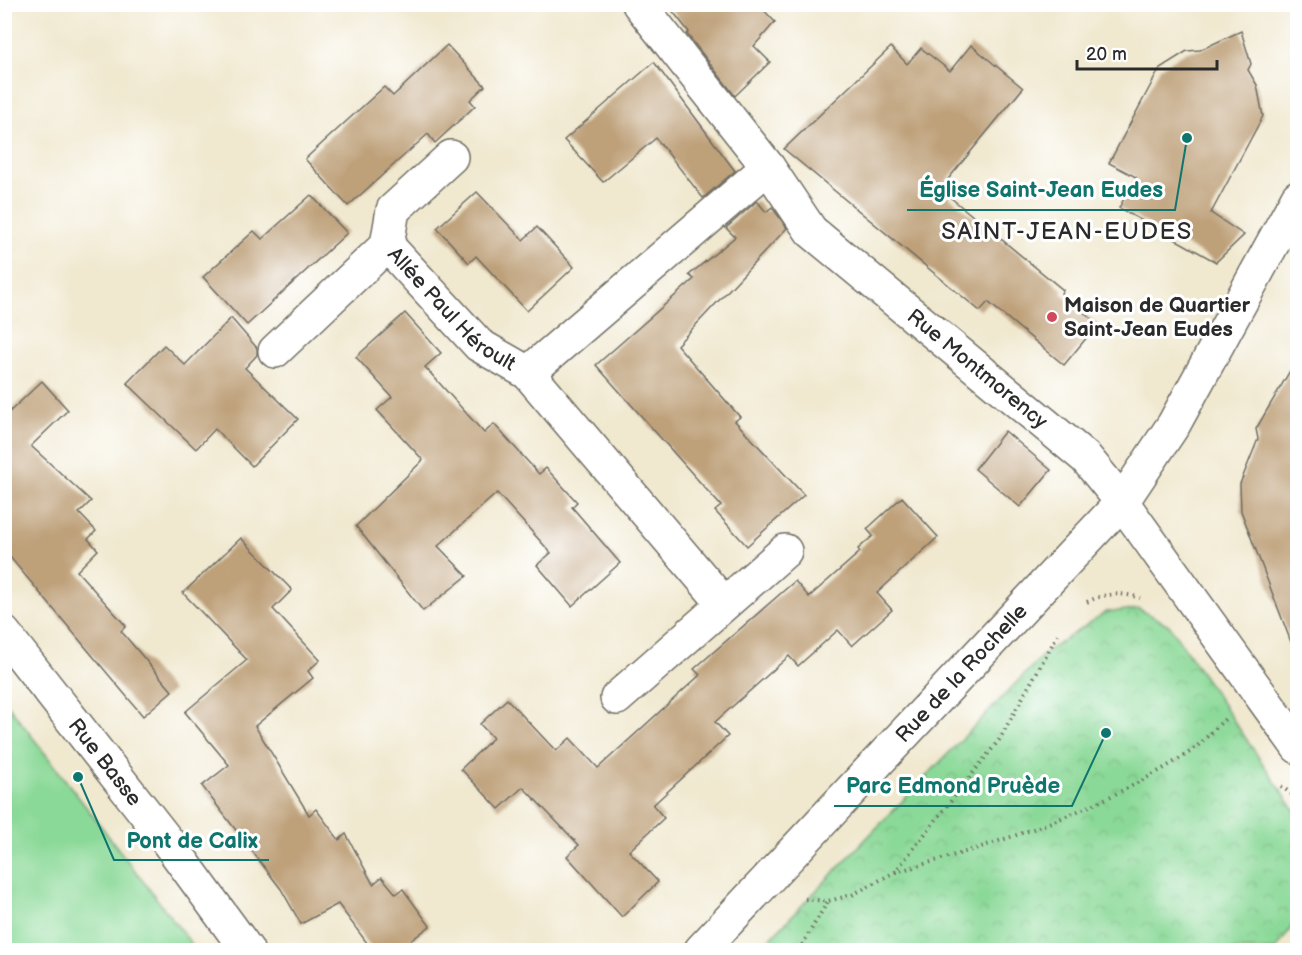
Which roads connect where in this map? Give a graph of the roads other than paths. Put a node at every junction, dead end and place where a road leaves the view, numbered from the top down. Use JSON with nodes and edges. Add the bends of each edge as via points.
{"nodes":[{"id":1,"x":639,"y":4,"type":"edge"},
{"id":2,"x":451,"y":157,"type":"dead end"},
{"id":3,"x":768,"y":167,"type":"junction"},
{"id":4,"x":1298,"y":197,"type":"edge"},
{"id":5,"x":387,"y":245,"type":"junction"},
{"id":6,"x":275,"y":351,"type":"dead end"},
{"id":7,"x":528,"y":373,"type":"junction"},
{"id":8,"x":1122,"y":502,"type":"junction"},
{"id":9,"x":785,"y":551,"type":"dead end"},
{"id":10,"x":724,"y":604,"type":"junction"},
{"id":11,"x":4,"y":633,"type":"edge"},
{"id":12,"x":617,"y":698,"type":"dead end"},
{"id":13,"x":1298,"y":747,"type":"edge"},
{"id":14,"x":247,"y":951,"type":"edge"},
{"id":15,"x":701,"y":951,"type":"edge"}],
"edges":[{"from":1,"to":3,"type":"street","name":"Rue Montmorency"},
{"from":2,"to":5,"type":"street","via":[[393,210]]},
{"from":3,"to":7,"type":"street","name":"Allée Paul Héroult"},
{"from":3,"to":8,"type":"street","name":"Rue Montmorency","via":[[811,231],[1086,458]]},
{"from":4,"to":8,"type":"street","name":"Rue de la Rochelle","via":[[1174,424]]},
{"from":5,"to":6,"type":"street","name":"Allée Paul Héroult"},
{"from":5,"to":7,"type":"street","name":"Allée Paul Héroult","via":[[479,345]]},
{"from":7,"to":10,"type":"street","name":"Allée Paul Héroult"},
{"from":8,"to":13,"type":"street","name":"Rue Montmorency"},
{"from":8,"to":15,"type":"street","name":"Rue de la Rochelle"},
{"from":9,"to":10,"type":"street"},
{"from":10,"to":12,"type":"street"},
{"from":11,"to":14,"type":"street","name":"Rue Basse","via":[[175,851]]}]}
